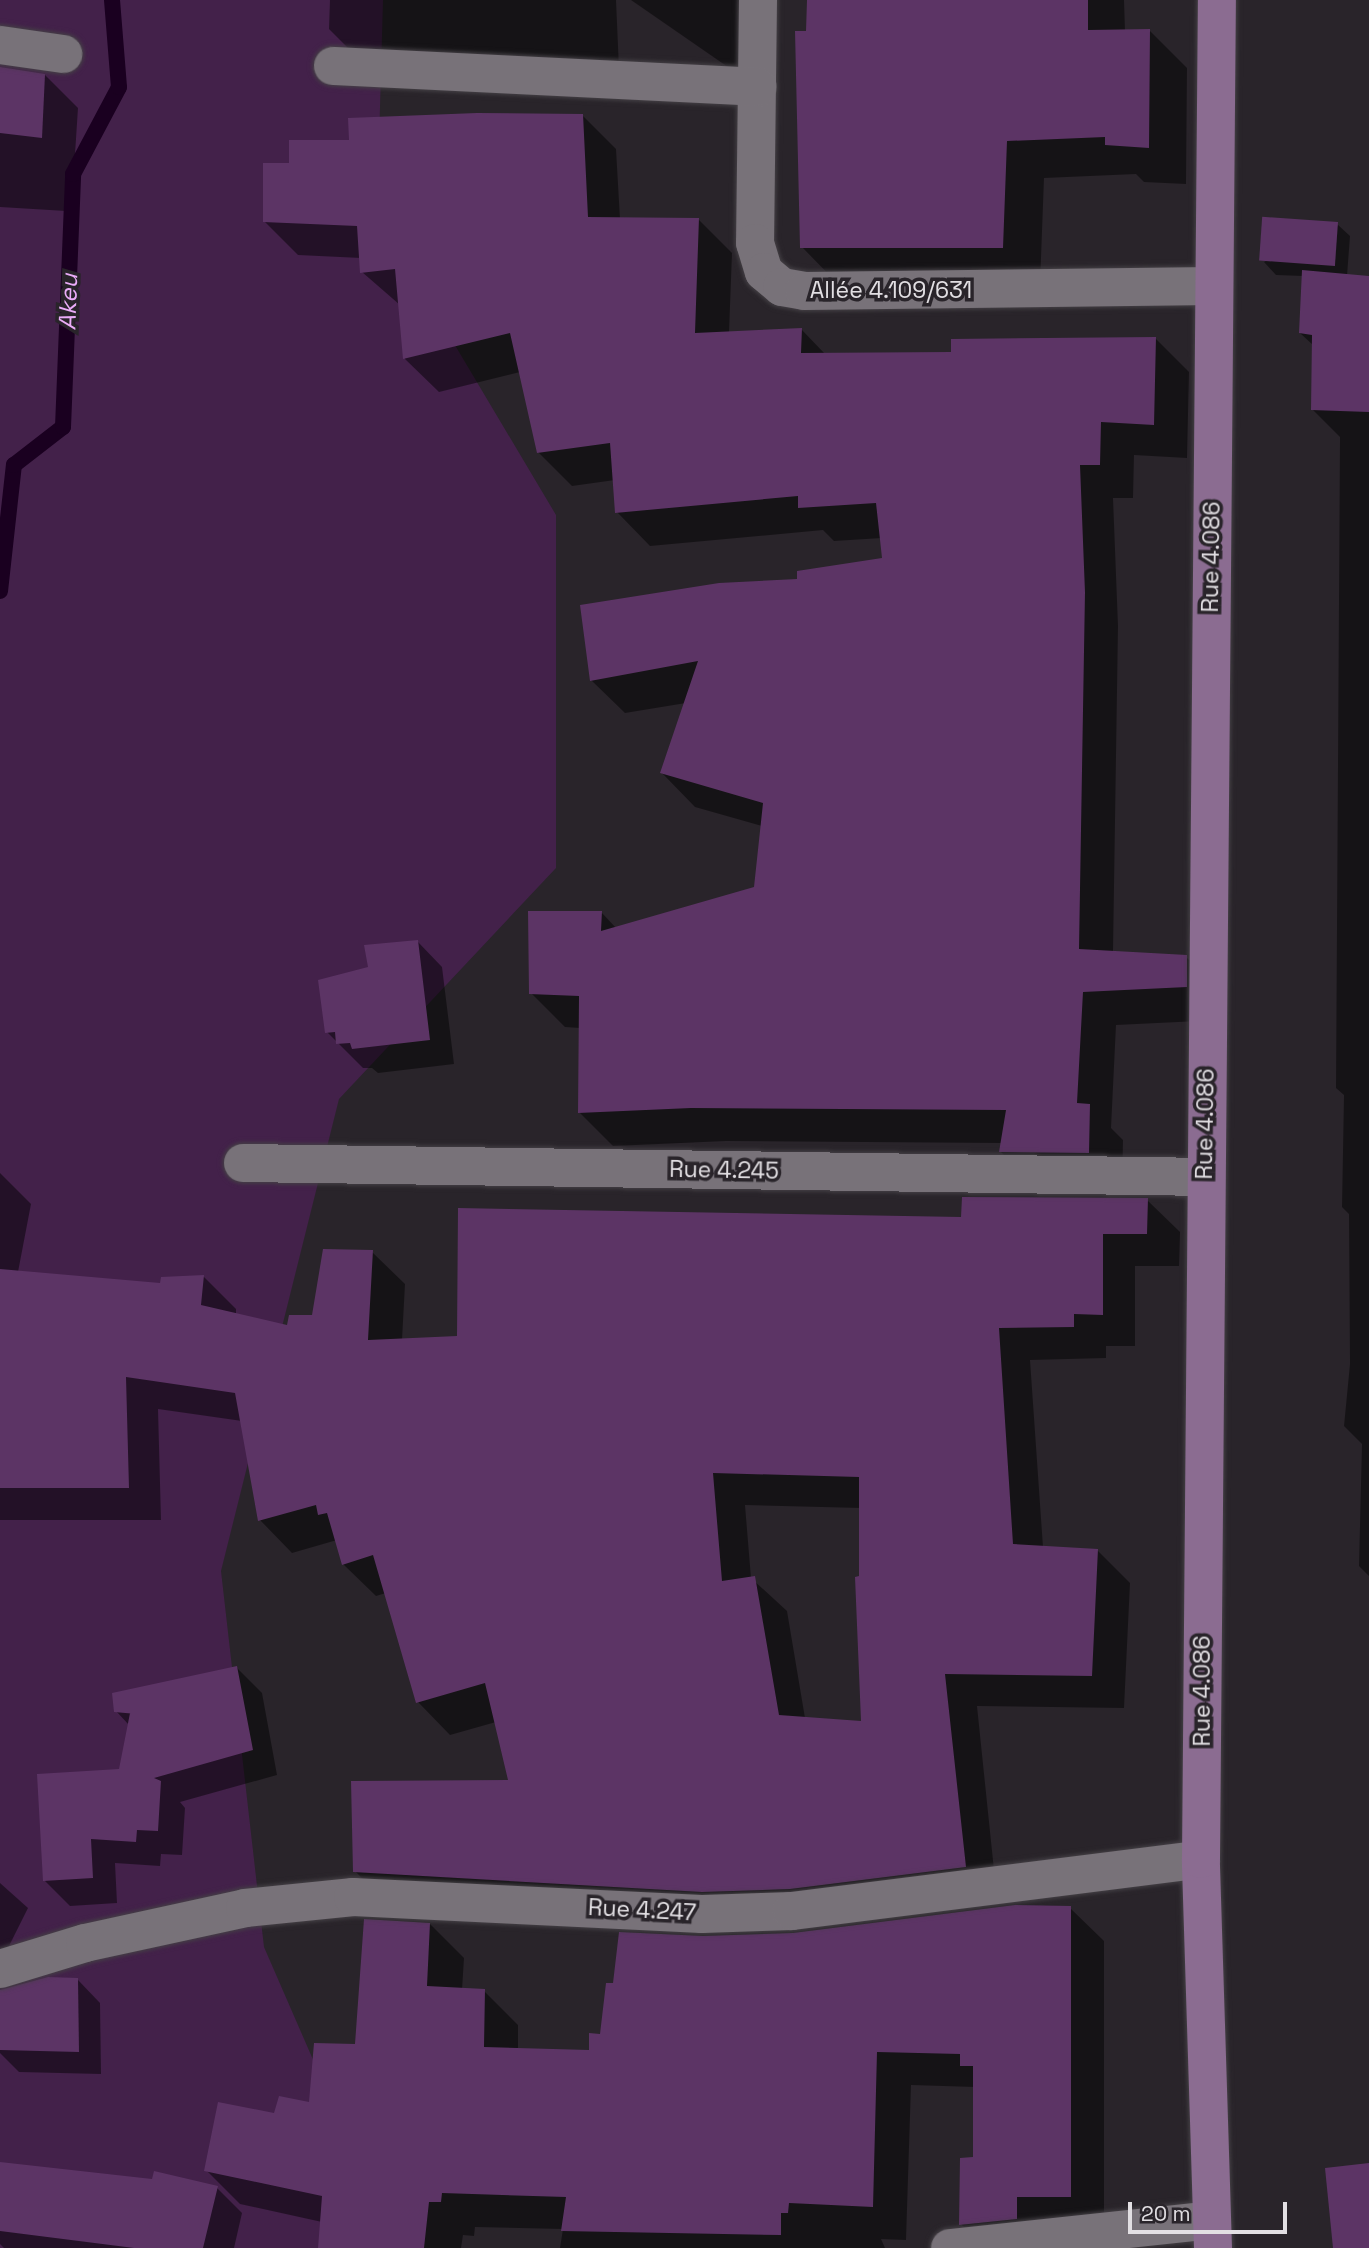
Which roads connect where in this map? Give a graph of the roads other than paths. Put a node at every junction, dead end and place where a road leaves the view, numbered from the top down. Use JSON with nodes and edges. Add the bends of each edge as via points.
{"nodes":[{"id":1,"x":758,"y":0,"type":"edge"},
{"id":2,"x":1217,"y":0,"type":"edge"},
{"id":3,"x":0,"y":45,"type":"edge"},
{"id":4,"x":63,"y":54,"type":"dead end"},
{"id":5,"x":333,"y":66,"type":"dead end"},
{"id":6,"x":757,"y":86,"type":"junction"},
{"id":7,"x":1213,"y":286,"type":"junction"},
{"id":8,"x":243,"y":1163,"type":"dead end"},
{"id":9,"x":1204,"y":1177,"type":"junction"},
{"id":10,"x":1201,"y":1860,"type":"junction"},
{"id":11,"x":0,"y":1969,"type":"edge"},
{"id":12,"x":1212,"y":2234,"type":"edge"},
{"id":13,"x":950,"y":2248,"type":"edge"}],
"edges":[{"from":1,"to":6,"type":"street","name":"Allée 4.109/631"},
{"from":2,"to":7,"type":"street","name":"Rue 4.086"},
{"from":3,"to":4,"type":"street"},
{"from":5,"to":6,"type":"street"},
{"from":6,"to":7,"type":"street","name":"Allée 4.109/631","via":[[755,243],[764,272],[782,287],[804,292]]},
{"from":7,"to":9,"type":"street","name":"Rue 4.086"},
{"from":8,"to":9,"type":"street","name":"Rue 4.245"},
{"from":9,"to":10,"type":"street","name":"Rue 4.086"},
{"from":10,"to":11,"type":"street","name":"Rue 4.247","via":[[792,1911],[702,1914],[353,1897],[244,1908],[85,1943]]},
{"from":10,"to":12,"type":"street","name":"Rue 4.086"},
{"from":12,"to":13,"type":"street"}]}
